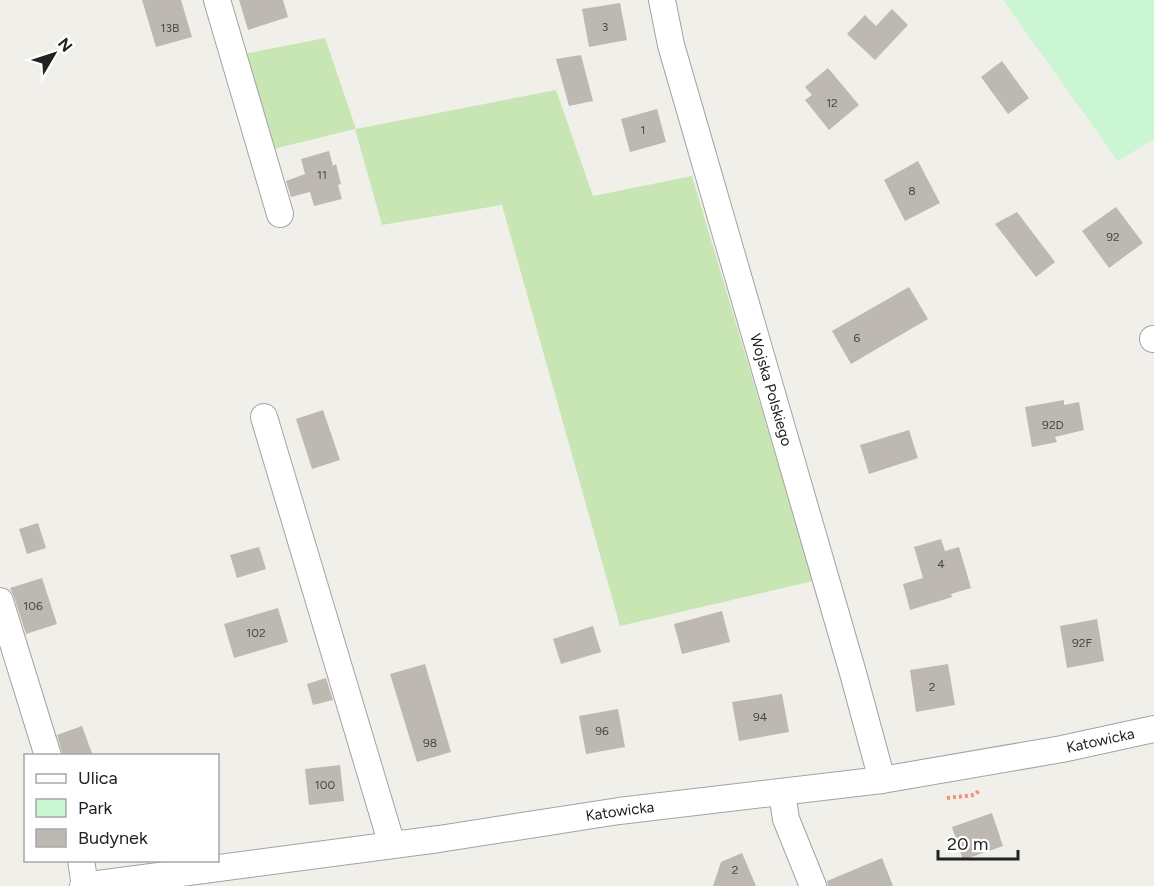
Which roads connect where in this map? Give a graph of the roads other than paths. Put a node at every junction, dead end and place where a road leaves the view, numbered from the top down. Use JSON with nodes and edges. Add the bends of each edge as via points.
{"nodes":[{"id":1,"x":217,"y":0,"type":"edge"},
{"id":2,"x":662,"y":0,"type":"edge"},
{"id":3,"x":280,"y":214,"type":"dead end"},
{"id":4,"x":264,"y":417,"type":"dead end"},
{"id":5,"x":0,"y":602,"type":"edge"},
{"id":6,"x":1154,"y":729,"type":"edge"},
{"id":7,"x":47,"y":754,"type":"edge"},
{"id":8,"x":882,"y":780,"type":"junction"},
{"id":9,"x":782,"y":793,"type":"junction"},
{"id":10,"x":392,"y":845,"type":"junction"},
{"id":11,"x":81,"y":862,"type":"edge"},
{"id":12,"x":84,"y":886,"type":"edge"},
{"id":13,"x":813,"y":886,"type":"edge"}],
"edges":[{"from":1,"to":3,"type":"street"},
{"from":2,"to":8,"type":"street","name":"Wojska Polskiego","via":[[670,45]]},
{"from":4,"to":10,"type":"street"},
{"from":5,"to":7,"type":"street"},
{"from":6,"to":8,"type":"street","name":"Katowicka"},
{"from":8,"to":9,"type":"street","name":"Katowicka"},
{"from":9,"to":10,"type":"street","name":"Katowicka","via":[[619,810]]},
{"from":9,"to":13,"type":"street","via":[[786,819]]},
{"from":10,"to":12,"type":"street","name":"Katowicka"},
{"from":11,"to":12,"type":"street"}]}
